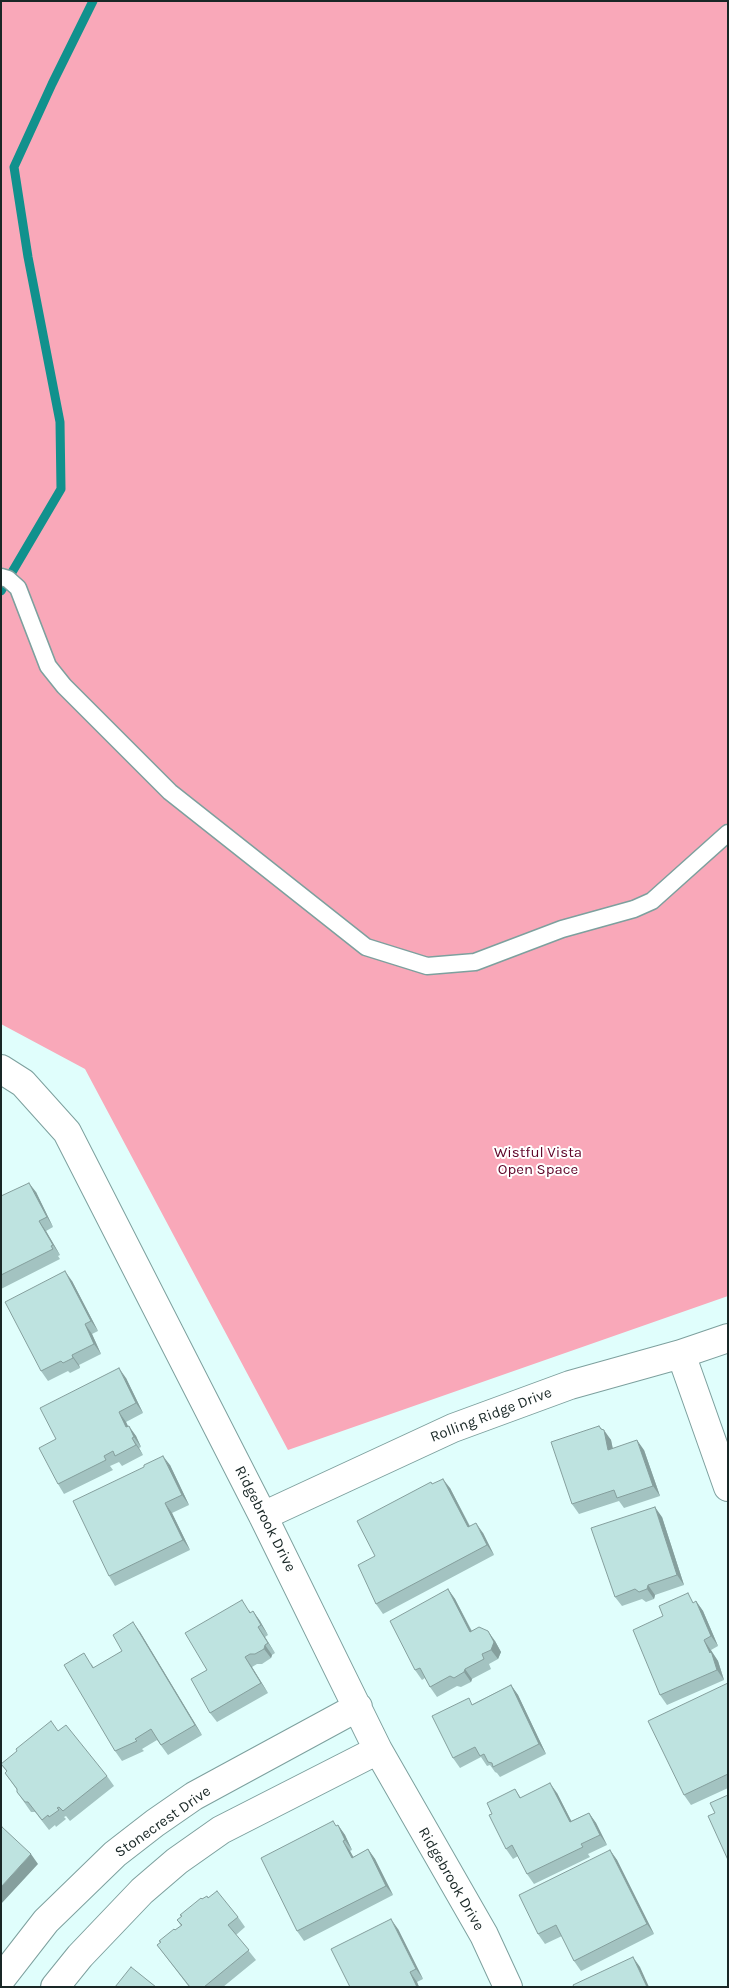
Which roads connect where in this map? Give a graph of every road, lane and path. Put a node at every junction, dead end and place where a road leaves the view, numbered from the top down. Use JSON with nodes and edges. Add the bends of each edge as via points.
{"nodes":[{"id":1,"x":1,"y":577,"type":"edge"},
{"id":2,"x":728,"y":833,"type":"edge"},
{"id":3,"x":1,"y":1069,"type":"edge"},
{"id":4,"x":728,"y":1338,"type":"edge"},
{"id":5,"x":681,"y":1354,"type":"junction"},
{"id":6,"x":728,"y":1488,"type":"edge"},
{"id":7,"x":263,"y":1516,"type":"junction"},
{"id":8,"x":358,"y":1707,"type":"junction"},
{"id":9,"x":378,"y":1750,"type":"junction"},
{"id":10,"x":1,"y":1979,"type":"edge"},
{"id":11,"x":55,"y":1987,"type":"edge"},
{"id":12,"x":508,"y":1987,"type":"edge"}],
"edges":[{"from":1,"to":2,"type":"lane","via":[[18,588],[48,666],[64,686],[170,792],[366,947],[427,966],[475,962],[562,929],[652,901]]},
{"from":3,"to":7,"type":"street","name":"Ridgebrook Drive","via":[[22,1083],[67,1132]]},
{"from":4,"to":5,"type":"street","name":"Rolling Ridge Drive"},
{"from":5,"to":6,"type":"street"},
{"from":5,"to":7,"type":"street","name":"Rolling Ridge Drive","via":[[570,1386],[453,1428]]},
{"from":7,"to":8,"type":"street","name":"Ridgebrook Drive"},
{"from":8,"to":9,"type":"street","name":"Ridgebrook Drive"},
{"from":8,"to":10,"type":"street","name":"Stonecrest Drive","via":[[194,1796],[155,1823],[115,1854],[46,1921]]},
{"from":9,"to":11,"type":"street","via":[[221,1830],[177,1862],[142,1891]]},
{"from":9,"to":12,"type":"street","name":"Ridgebrook Drive","via":[[484,1935]]}]}
